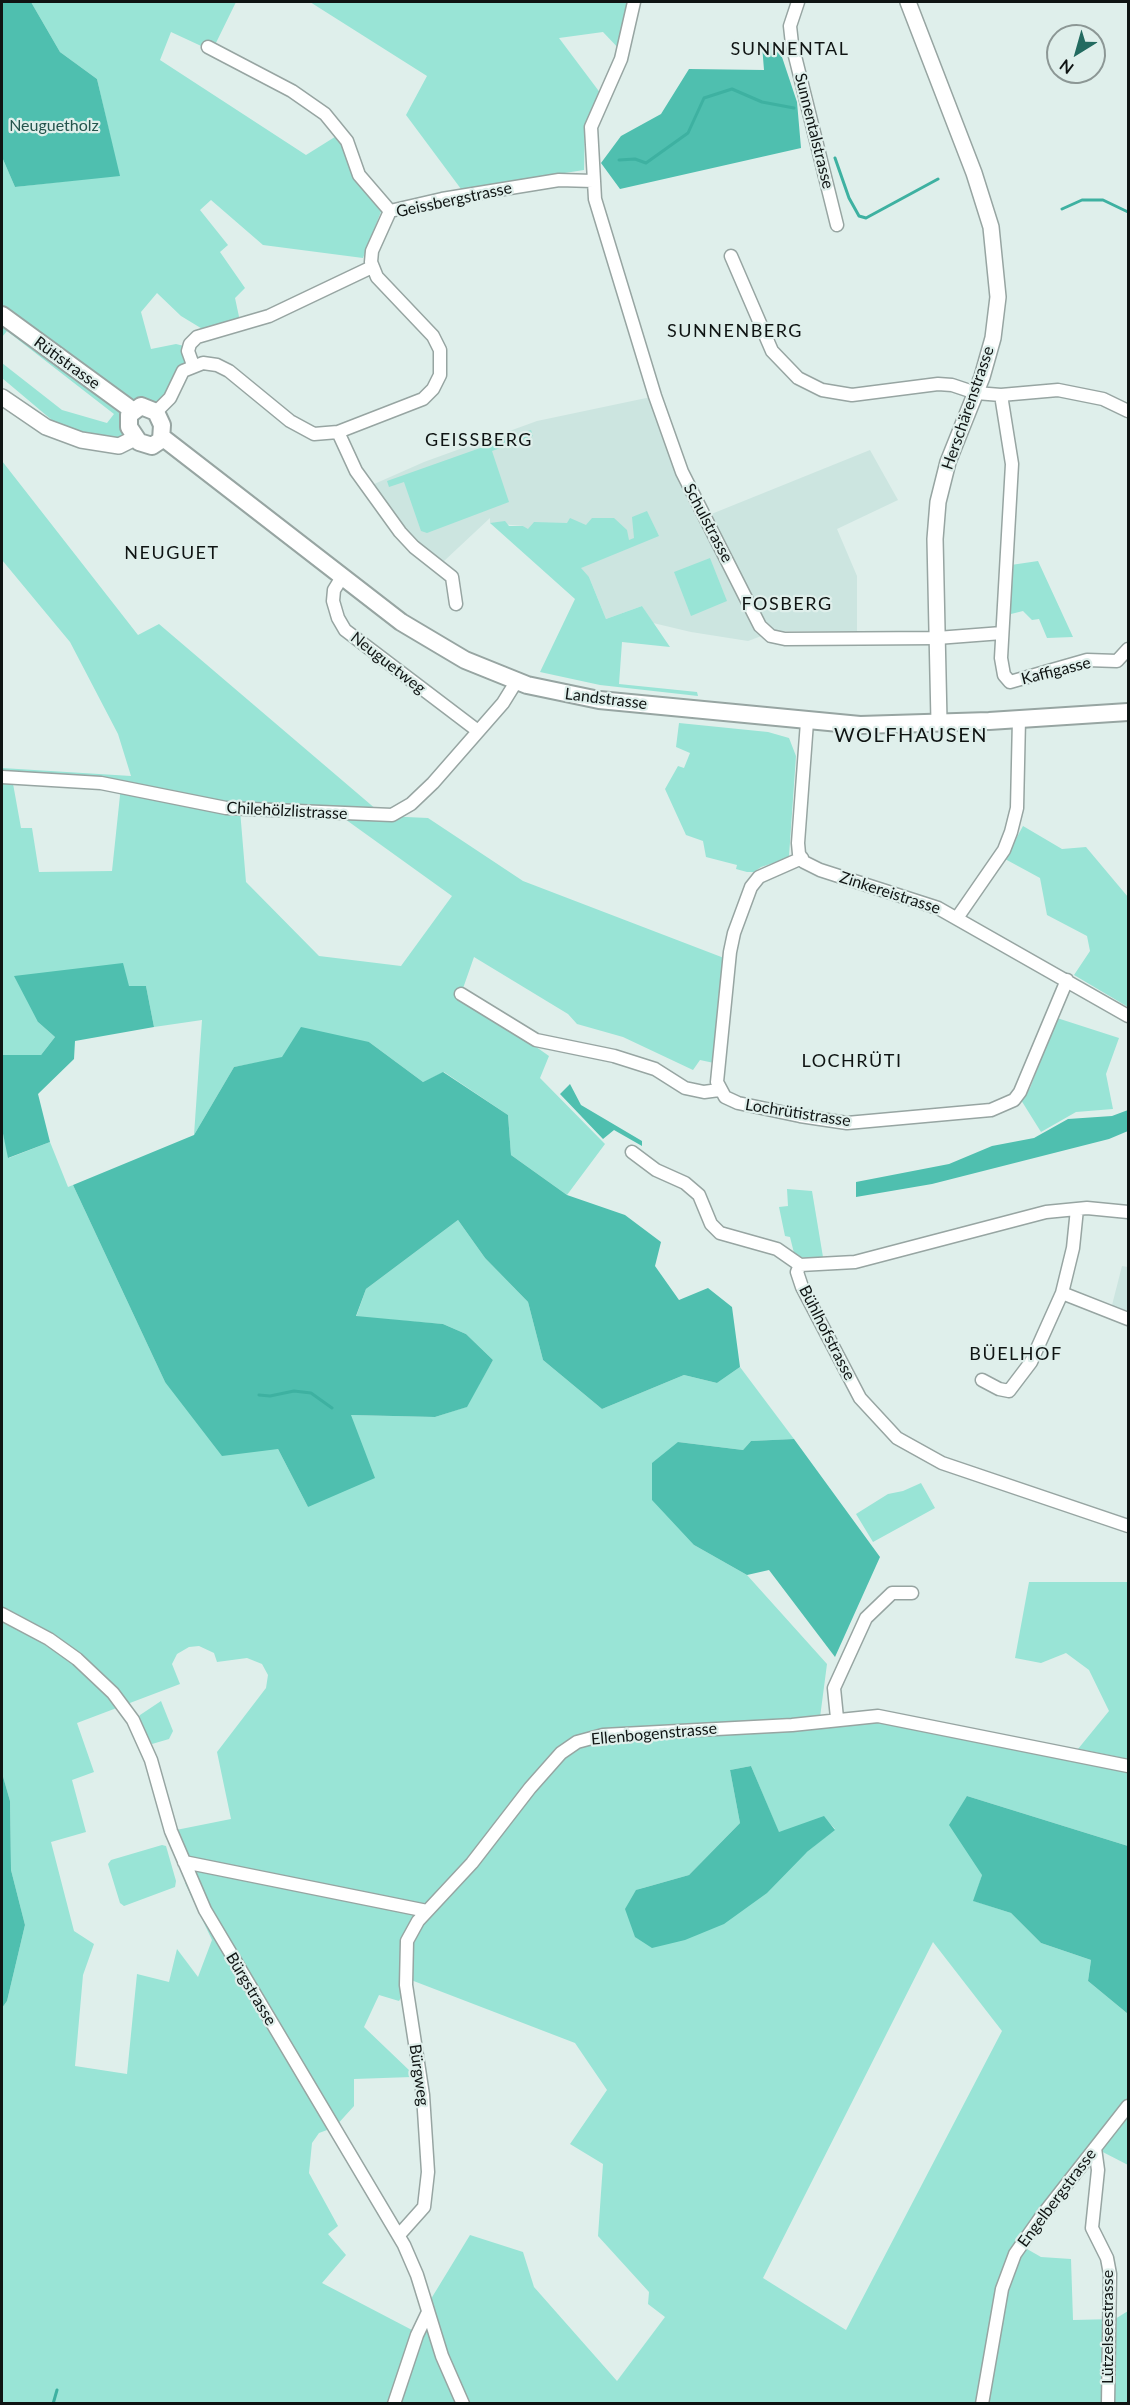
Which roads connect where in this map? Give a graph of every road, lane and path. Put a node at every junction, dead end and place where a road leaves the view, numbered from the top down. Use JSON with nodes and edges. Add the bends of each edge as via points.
{"nodes":[{"id":1,"x":634,"y":2,"type":"edge"},
{"id":2,"x":798,"y":2,"type":"edge"},
{"id":3,"x":908,"y":2,"type":"edge"},
{"id":4,"x":208,"y":47,"type":"dead end"},
{"id":5,"x":593,"y":181,"type":"junction"},
{"id":6,"x":390,"y":211,"type":"junction"},
{"id":7,"x":837,"y":225,"type":"dead end"},
{"id":8,"x":731,"y":256,"type":"dead end"},
{"id":9,"x":372,"y":267,"type":"junction"},
{"id":10,"x":2,"y":315,"type":"edge"},
{"id":11,"x":192,"y":365,"type":"junction"},
{"id":12,"x":976,"y":393,"type":"junction"},
{"id":13,"x":1001,"y":395,"type":"junction"},
{"id":14,"x":2,"y":397,"type":"edge"},
{"id":15,"x":132,"y":410,"type":"junction"},
{"id":16,"x":1128,"y":411,"type":"edge"},
{"id":17,"x":156,"y":412,"type":"junction"},
{"id":18,"x":338,"y":432,"type":"junction"},
{"id":19,"x":162,"y":437,"type":"junction"},
{"id":20,"x":135,"y":438,"type":"junction"},
{"id":21,"x":342,"y":577,"type":"junction"},
{"id":22,"x":456,"y":604,"type":"dead end"},
{"id":23,"x":1002,"y":633,"type":"junction"},
{"id":24,"x":937,"y":638,"type":"junction"},
{"id":25,"x":1128,"y":649,"type":"edge"},
{"id":26,"x":516,"y":682,"type":"junction"},
{"id":27,"x":1128,"y":712,"type":"edge"},
{"id":28,"x":1018,"y":719,"type":"junction"},
{"id":29,"x":939,"y":721,"type":"junction"},
{"id":30,"x":807,"y":722,"type":"junction"},
{"id":31,"x":478,"y":731,"type":"junction"},
{"id":32,"x":2,"y":777,"type":"edge"},
{"id":33,"x":801,"y":858,"type":"junction"},
{"id":34,"x":957,"y":918,"type":"junction"},
{"id":35,"x":1067,"y":980,"type":"junction"},
{"id":36,"x":461,"y":994,"type":"dead end"},
{"id":37,"x":1128,"y":1016,"type":"edge"},
{"id":38,"x":719,"y":1089,"type":"junction"},
{"id":39,"x":632,"y":1152,"type":"dead end"},
{"id":40,"x":1077,"y":1209,"type":"junction"},
{"id":41,"x":1128,"y":1212,"type":"edge"},
{"id":42,"x":800,"y":1265,"type":"junction"},
{"id":43,"x":1062,"y":1293,"type":"junction"},
{"id":44,"x":1128,"y":1319,"type":"edge"},
{"id":45,"x":982,"y":1380,"type":"dead end"},
{"id":46,"x":1128,"y":1526,"type":"edge"},
{"id":47,"x":912,"y":1593,"type":"dead end"},
{"id":48,"x":2,"y":1614,"type":"edge"},
{"id":49,"x":837,"y":1718,"type":"junction"},
{"id":50,"x":1128,"y":1766,"type":"edge"},
{"id":51,"x":184,"y":1862,"type":"junction"},
{"id":52,"x":427,"y":1911,"type":"junction"},
{"id":53,"x":1128,"y":2106,"type":"edge"},
{"id":54,"x":1095,"y":2148,"type":"junction"},
{"id":55,"x":399,"y":2235,"type":"junction"},
{"id":56,"x":428,"y":2312,"type":"junction"},
{"id":57,"x":394,"y":2403,"type":"edge"},
{"id":58,"x":463,"y":2403,"type":"edge"},
{"id":59,"x":982,"y":2403,"type":"edge"},
{"id":60,"x":1108,"y":2403,"type":"edge"}],
"edges":[{"from":1,"to":5,"type":"street","name":"Schulstrasse","via":[[621,59],[591,126]]},
{"from":2,"to":7,"type":"street","name":"Sunnentalstrasse","via":[[790,26],[792,44]]},
{"from":3,"to":12,"type":"street","name":"Herschärenstrasse","via":[[974,173],[993,236],[998,297],[993,338]]},
{"from":4,"to":6,"type":"street","via":[[292,91],[325,114],[347,141],[359,175]]},
{"from":5,"to":6,"type":"street","name":"Geissbergstrasse","via":[[559,180]]},
{"from":5,"to":24,"type":"street","name":"Schulstrasse","via":[[603,228],[678,461],[763,631],[785,639]]},
{"from":6,"to":9,"type":"street","name":"Geissbergstrasse","via":[[372,251]]},
{"from":8,"to":12,"type":"street","via":[[772,351],[786,369],[809,385],[852,395],[938,384]]},
{"from":9,"to":11,"type":"street","via":[[269,316],[197,337],[188,351]]},
{"from":9,"to":18,"type":"street","via":[[381,282],[433,336],[440,351],[440,375],[423,399]]},
{"from":10,"to":15,"type":"main road","name":"Rütistrasse"},
{"from":11,"to":17,"type":"street","via":[[180,375],[170,398]]},
{"from":11,"to":18,"type":"street","via":[[210,363],[223,368],[302,430]]},
{"from":12,"to":13,"type":"street"},
{"from":12,"to":24,"type":"street","name":"Herschärenstrasse","via":[[948,462],[938,502]]},
{"from":13,"to":16,"type":"street","via":[[1059,390],[1103,399]]},
{"from":13,"to":23,"type":"street","via":[[1012,464]]},
{"from":14,"to":20,"type":"street","via":[[46,427],[81,440],[119,447]]},
{"from":15,"to":17,"type":"main road","via":[[141,406]]},
{"from":15,"to":20,"type":"main road","via":[[128,422]]},
{"from":17,"to":19,"type":"main road","via":[[162,424]]},
{"from":18,"to":22,"type":"street","via":[[356,471],[400,532],[452,577]]},
{"from":19,"to":20,"type":"main road","via":[[152,446]]},
{"from":19,"to":21,"type":"main road","name":"Landstrasse"},
{"from":21,"to":26,"type":"main road","name":"Landstrasse","via":[[436,645]]},
{"from":21,"to":31,"type":"street","name":"Neuguetweg","via":[[333,601],[345,630]]},
{"from":23,"to":24,"type":"street","name":"Schulstrasse"},
{"from":23,"to":25,"type":"street","name":"Kaffigasse","via":[[1001,658],[1004,675],[1010,682],[1087,660],[1117,660]]},
{"from":24,"to":29,"type":"street","name":"Herschärenstrasse"},
{"from":26,"to":30,"type":"main road","name":"Landstrasse","via":[[598,700]]},
{"from":26,"to":31,"type":"street","name":"Chilehölzlistrasse"},
{"from":27,"to":28,"type":"main road","name":"Landstrasse"},
{"from":28,"to":29,"type":"main road","name":"Landstrasse"},
{"from":28,"to":34,"type":"street","via":[[1017,808],[1011,832],[1004,850]]},
{"from":29,"to":30,"type":"main road","name":"Landstrasse","via":[[890,726]]},
{"from":30,"to":33,"type":"street","via":[[798,843]]},
{"from":31,"to":32,"type":"street","name":"Chilehölzlistrasse","via":[[421,795],[403,810],[385,816],[226,808],[101,783]]},
{"from":33,"to":34,"type":"street","name":"Zinkereistrasse","via":[[820,870],[916,900]]},
{"from":33,"to":38,"type":"street","via":[[759,877],[751,887],[730,952]]},
{"from":34,"to":35,"type":"street","name":"Zinkereistrasse"},
{"from":35,"to":37,"type":"street","name":"Zinkereistrasse"},
{"from":35,"to":38,"type":"street","name":"Lochrütistrasse","via":[[1020,1092],[1014,1100],[992,1110],[848,1123],[738,1103]]},
{"from":36,"to":38,"type":"street","via":[[536,1040],[655,1069],[685,1088],[704,1092]]},
{"from":39,"to":42,"type":"street","via":[[699,1195],[711,1224],[720,1233],[777,1250]]},
{"from":40,"to":41,"type":"street","name":"Bühlhofstrasse"},
{"from":40,"to":42,"type":"street","name":"Bühlhofstrasse","via":[[1027,1216],[855,1262]]},
{"from":40,"to":43,"type":"street"},
{"from":42,"to":46,"type":"street","name":"Bühlhofstrasse","via":[[797,1272],[802,1287],[851,1383],[897,1438],[942,1463]]},
{"from":43,"to":44,"type":"street"},
{"from":43,"to":45,"type":"street","via":[[1042,1342],[1014,1387],[999,1389]]},
{"from":47,"to":49,"type":"street","via":[[892,1593],[866,1618],[834,1688]]},
{"from":48,"to":51,"type":"street","name":"Bürgstrasse","via":[[77,1659],[124,1706],[146,1746]]},
{"from":49,"to":50,"type":"street","name":"Ellenbogenstrasse","via":[[878,1716]]},
{"from":49,"to":52,"type":"street","name":"Ellenbogenstrasse","via":[[792,1725],[603,1736],[577,1742],[536,1780],[472,1863]]},
{"from":51,"to":52,"type":"street"},
{"from":51,"to":55,"type":"street","name":"Bürgstrasse","via":[[216,1930]]},
{"from":52,"to":55,"type":"street","name":"Bürgweg","via":[[409,1935],[404,1960],[425,2118],[427,2194],[423,2210]]},
{"from":53,"to":54,"type":"street","name":"Engelbergstrasse"},
{"from":54,"to":59,"type":"street","name":"Engelbergstrasse","via":[[1031,2229],[1008,2268]]},
{"from":54,"to":60,"type":"street","name":"Lützelseestrasse","via":[[1098,2170],[1092,2228],[1110,2270]]},
{"from":55,"to":56,"type":"street","name":"Bürgstrasse"},
{"from":56,"to":57,"type":"street"},
{"from":56,"to":58,"type":"street","name":"Bürgstrasse"}]}
